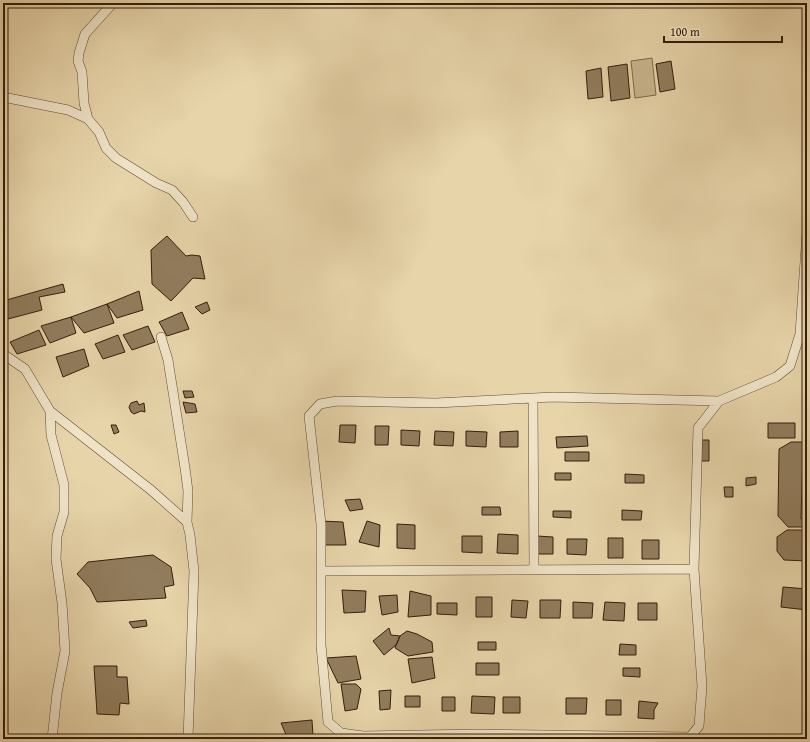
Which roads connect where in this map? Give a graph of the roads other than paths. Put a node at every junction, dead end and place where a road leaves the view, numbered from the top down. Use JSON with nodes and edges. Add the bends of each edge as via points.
{"nodes":[{"id":1,"x":113,"y":3,"type":"edge"},
{"id":2,"x":3,"y":97,"type":"edge"},
{"id":3,"x":88,"y":119,"type":"junction"},
{"id":4,"x":193,"y":217,"type":"dead end"},
{"id":5,"x":807,"y":232,"type":"edge"},
{"id":6,"x":161,"y":337,"type":"dead end"},
{"id":7,"x":3,"y":354,"type":"edge"},
{"id":8,"x":533,"y":398,"type":"junction"},
{"id":9,"x":719,"y":401,"type":"junction"},
{"id":10,"x":50,"y":411,"type":"junction"},
{"id":11,"x":187,"y":522,"type":"junction"},
{"id":12,"x":694,"y":568,"type":"junction"},
{"id":13,"x":534,"y":570,"type":"junction"},
{"id":14,"x":321,"y":571,"type":"junction"},
{"id":15,"x":52,"y":739,"type":"edge"},
{"id":16,"x":188,"y":739,"type":"edge"}],
"edges":[{"from":1,"to":3,"type":"street","via":[[85,34],[79,53],[78,61],[82,72],[84,104]]},
{"from":2,"to":3,"type":"street","via":[[68,110]]},
{"from":3,"to":4,"type":"street","via":[[99,132],[106,148],[116,158],[172,190],[184,202]]},
{"from":5,"to":9,"type":"street","via":[[800,334],[790,366],[776,377]]},
{"from":6,"to":11,"type":"street","via":[[168,360],[185,468],[188,491]]},
{"from":7,"to":10,"type":"street","via":[[25,369]]},
{"from":8,"to":9,"type":"street"},
{"from":8,"to":13,"type":"street"},
{"from":8,"to":14,"type":"street","via":[[436,403],[337,401],[320,404],[309,416],[321,524]]},
{"from":9,"to":12,"type":"street","via":[[698,428]]},
{"from":10,"to":11,"type":"street","via":[[151,490]]},
{"from":10,"to":15,"type":"street","via":[[51,435],[64,485],[64,512],[57,536],[56,559],[65,651]]},
{"from":11,"to":16,"type":"street","via":[[194,571]]},
{"from":12,"to":13,"type":"street"},
{"from":12,"to":14,"type":"street","via":[[702,686],[699,726],[690,737],[479,734],[363,736],[341,733],[328,722],[321,645]]},
{"from":13,"to":14,"type":"street"}]}
